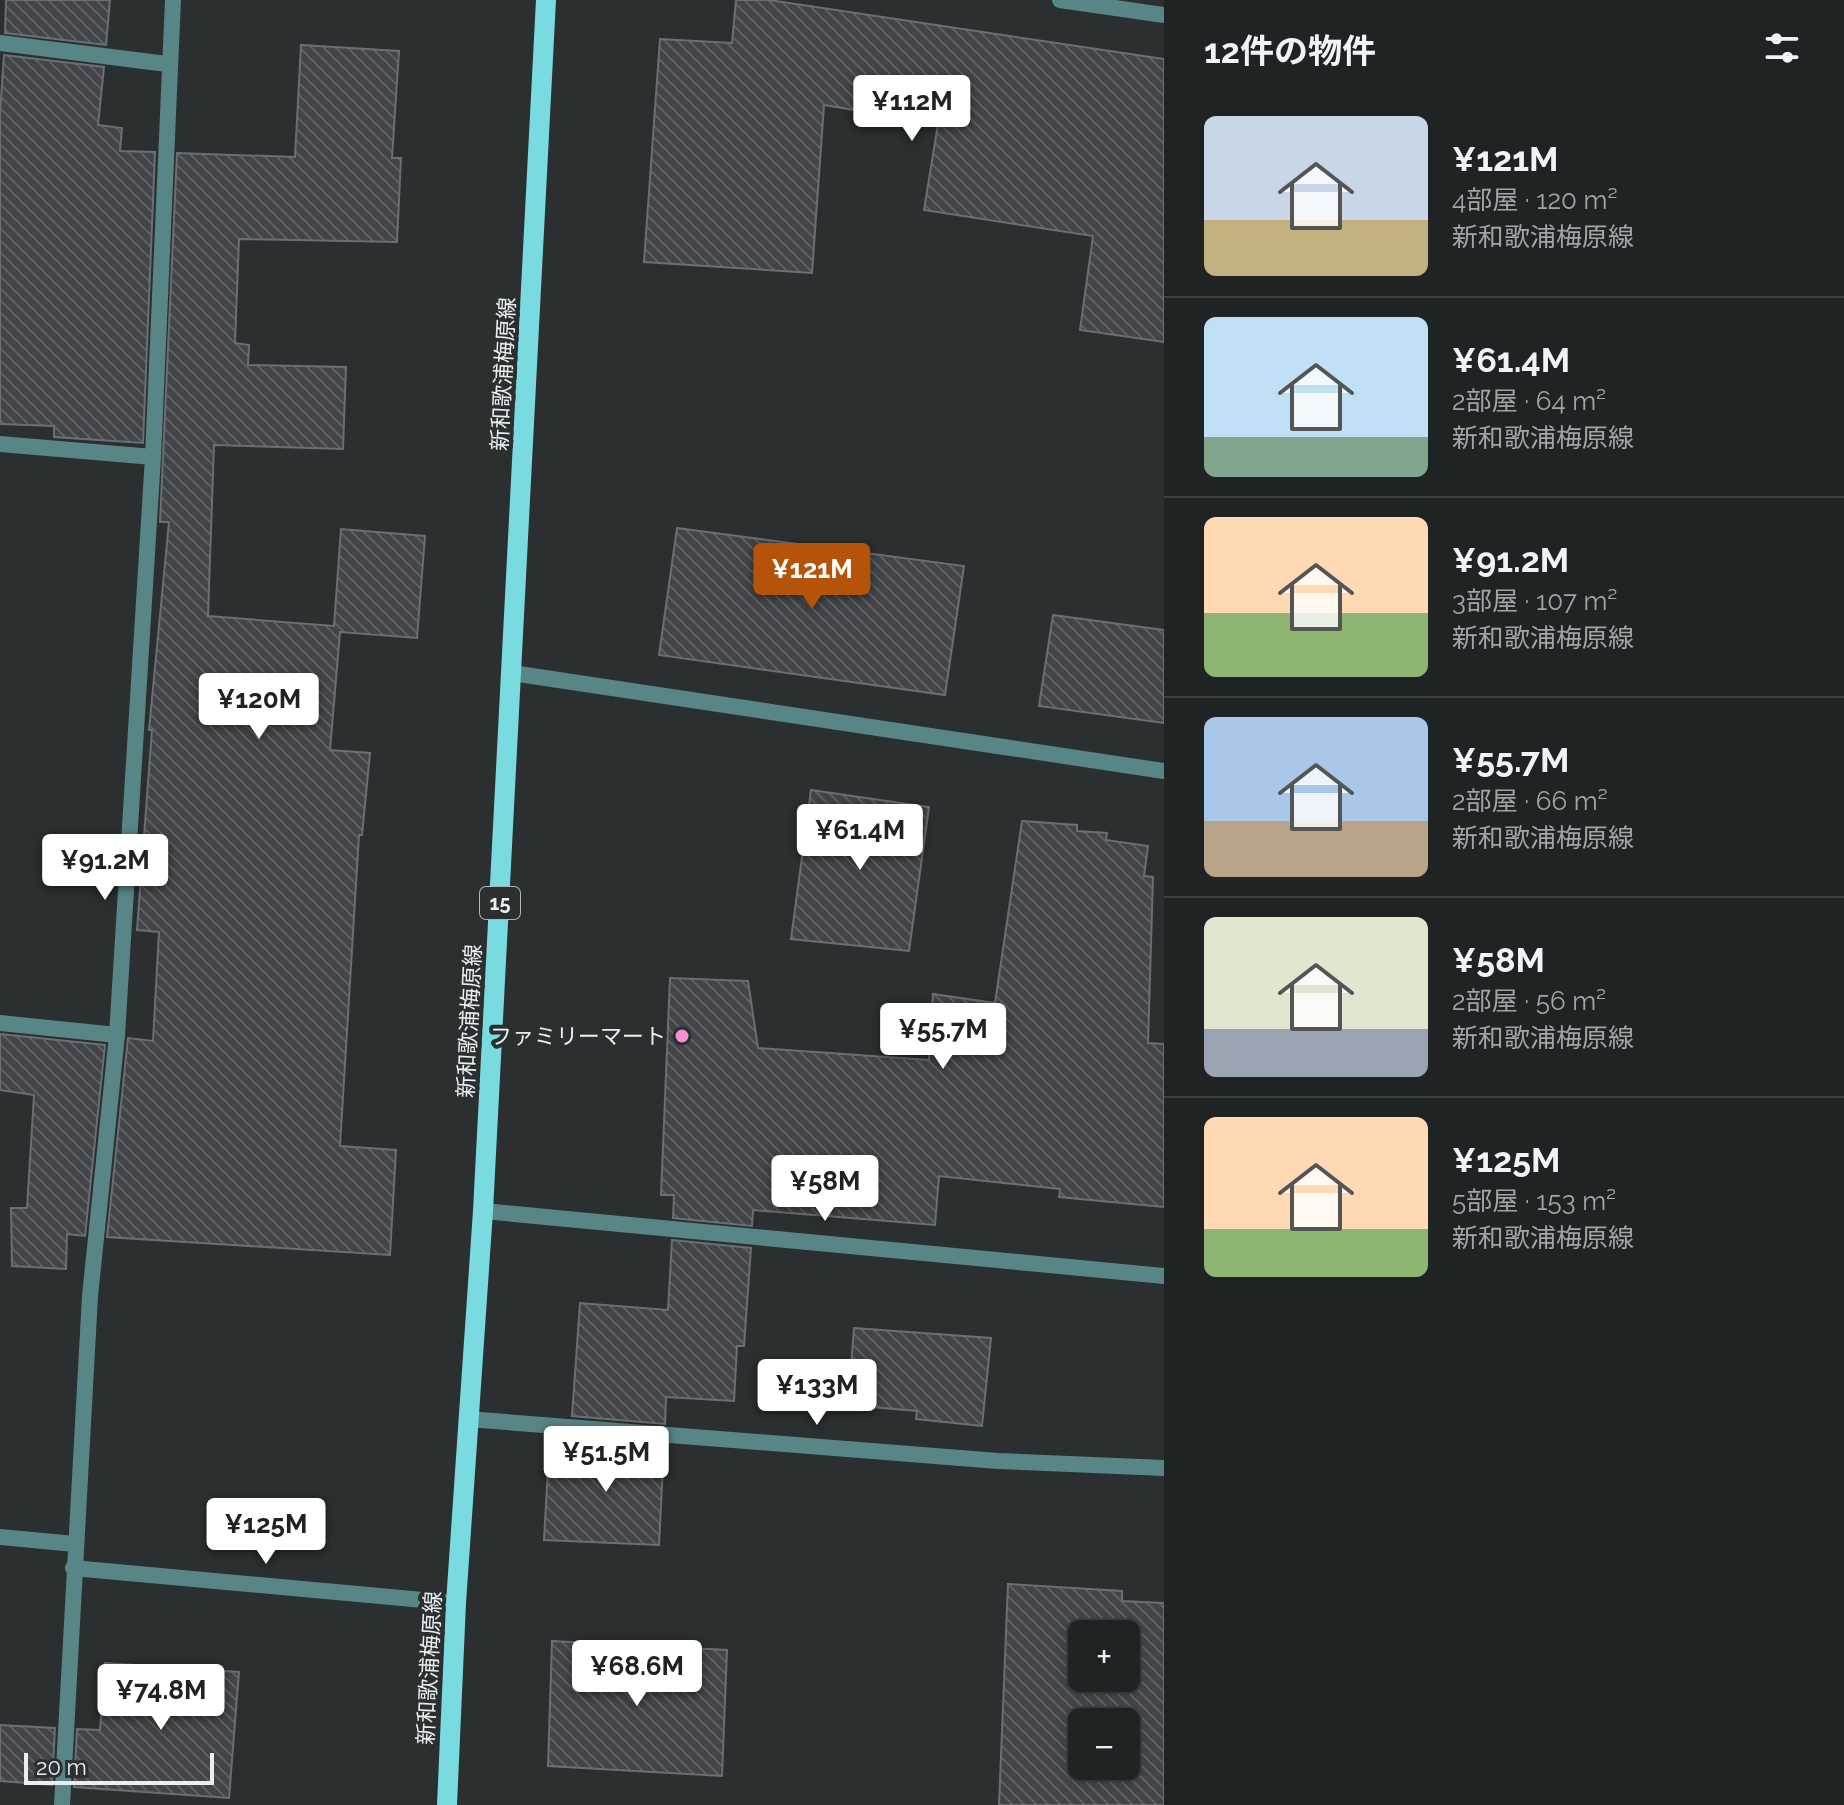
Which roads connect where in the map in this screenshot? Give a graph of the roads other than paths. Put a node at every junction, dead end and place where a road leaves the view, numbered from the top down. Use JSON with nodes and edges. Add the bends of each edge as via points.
{"nodes":[{"id":1,"x":173,"y":0,"type":"edge"},
{"id":2,"x":546,"y":0,"type":"edge"},
{"id":3,"x":1060,"y":0,"type":"edge"},
{"id":4,"x":1164,"y":15,"type":"edge"},
{"id":5,"x":0,"y":43,"type":"edge"},
{"id":6,"x":167,"y":64,"type":"junction"},
{"id":7,"x":0,"y":444,"type":"edge"},
{"id":8,"x":153,"y":457,"type":"junction"},
{"id":9,"x":512,"y":673,"type":"junction"},
{"id":10,"x":1164,"y":771,"type":"edge"},
{"id":11,"x":0,"y":1023,"type":"edge"},
{"id":12,"x":117,"y":1035,"type":"junction"},
{"id":13,"x":483,"y":1211,"type":"junction"},
{"id":14,"x":1164,"y":1276,"type":"edge"},
{"id":15,"x":468,"y":1419,"type":"junction"},
{"id":16,"x":1164,"y":1468,"type":"edge"},
{"id":17,"x":0,"y":1537,"type":"edge"},
{"id":18,"x":75,"y":1544,"type":"junction"},
{"id":19,"x":73,"y":1568,"type":"junction"},
{"id":20,"x":456,"y":1603,"type":"junction"},
{"id":21,"x":62,"y":1805,"type":"edge"},
{"id":22,"x":447,"y":1805,"type":"edge"}],
"edges":[{"from":1,"to":6,"type":"street"},
{"from":2,"to":9,"type":"main road","name":"新和歌浦梅原線","number":"15"},
{"from":3,"to":4,"type":"street"},
{"from":5,"to":6,"type":"street"},
{"from":6,"to":8,"type":"street"},
{"from":7,"to":8,"type":"street"},
{"from":8,"to":12,"type":"street"},
{"from":9,"to":10,"type":"street"},
{"from":9,"to":13,"type":"main road","name":"新和歌浦梅原線","number":"15"},
{"from":11,"to":12,"type":"street"},
{"from":12,"to":18,"type":"street","via":[[90,1296]]},
{"from":13,"to":14,"type":"street"},
{"from":13,"to":15,"type":"main road","name":"新和歌浦梅原線","number":"15"},
{"from":15,"to":16,"type":"street","via":[[998,1461]]},
{"from":15,"to":20,"type":"main road","name":"新和歌浦梅原線","number":"15"},
{"from":17,"to":18,"type":"street"},
{"from":18,"to":19,"type":"street"},
{"from":19,"to":20,"type":"street"},
{"from":19,"to":21,"type":"street"},
{"from":20,"to":22,"type":"main road","name":"新和歌浦梅原線","number":"15"}]}
